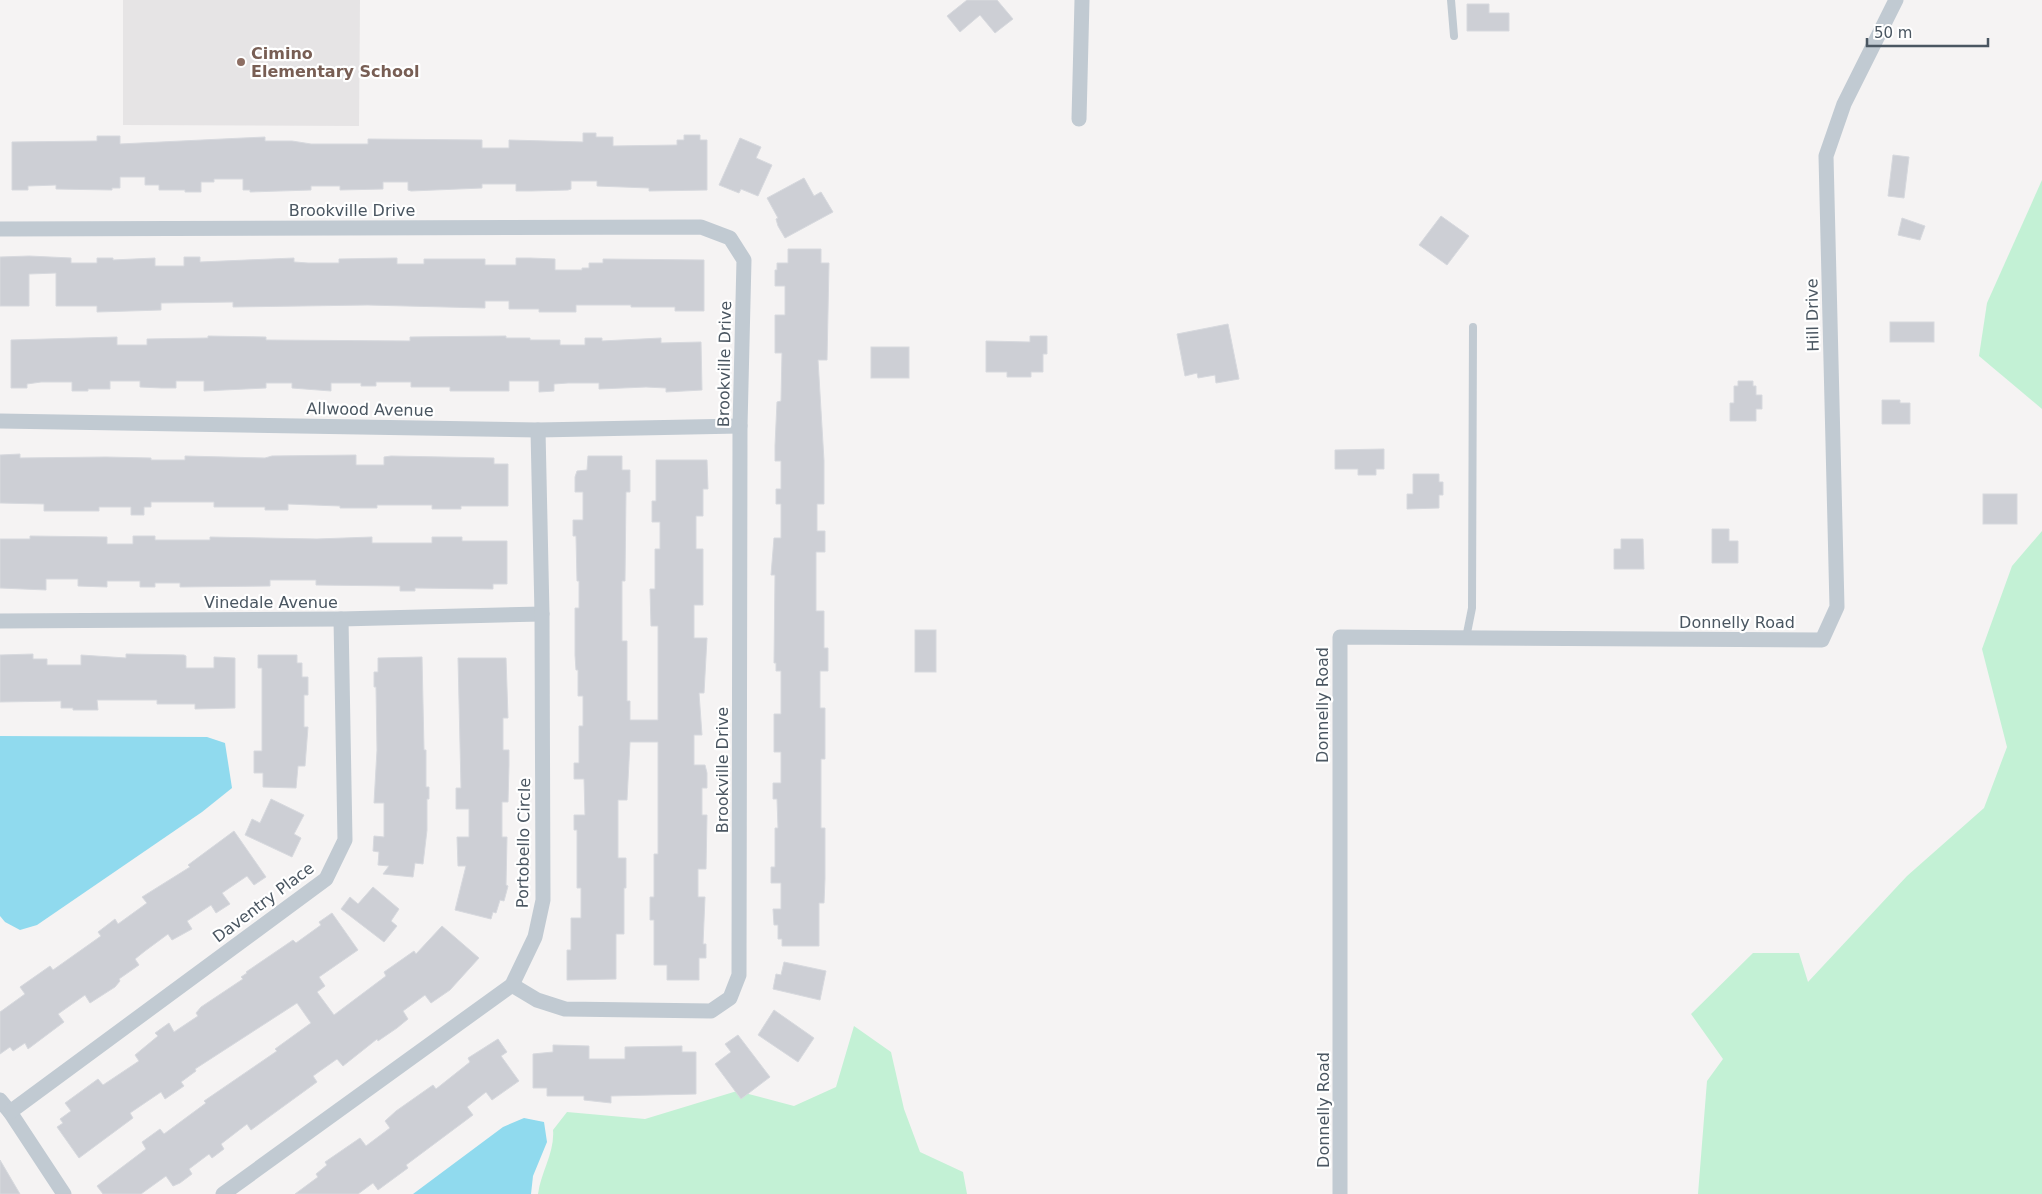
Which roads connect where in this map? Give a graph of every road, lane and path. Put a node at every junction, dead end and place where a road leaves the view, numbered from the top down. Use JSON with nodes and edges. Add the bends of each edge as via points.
{"nodes":[{"id":1,"x":1082,"y":0,"type":"edge"},
{"id":2,"x":1451,"y":0,"type":"edge"},
{"id":3,"x":1896,"y":0,"type":"edge"},
{"id":4,"x":1454,"y":36,"type":"dead end"},
{"id":5,"x":1080,"y":118,"type":"dead end"},
{"id":6,"x":0,"y":229,"type":"edge"},
{"id":7,"x":1473,"y":327,"type":"dead end"},
{"id":8,"x":0,"y":421,"type":"edge"},
{"id":9,"x":740,"y":426,"type":"junction"},
{"id":10,"x":538,"y":430,"type":"junction"},
{"id":11,"x":542,"y":614,"type":"junction"},
{"id":12,"x":341,"y":619,"type":"junction"},
{"id":13,"x":0,"y":621,"type":"edge"},
{"id":14,"x":1466,"y":638,"type":"junction"},
{"id":15,"x":1822,"y":640,"type":"joint"},
{"id":16,"x":512,"y":985,"type":"junction"},
{"id":17,"x":0,"y":1100,"type":"edge"},
{"id":18,"x":10,"y":1112,"type":"junction"},
{"id":19,"x":64,"y":1194,"type":"edge"},
{"id":20,"x":223,"y":1194,"type":"edge"},
{"id":21,"x":1340,"y":1194,"type":"edge"}],
"edges":[{"from":1,"to":5,"type":"street"},
{"from":2,"to":4,"type":"lane"},
{"from":3,"to":15,"type":"street","name":"Hill Drive","via":[[1844,104],[1826,156],[1837,607]]},
{"from":6,"to":9,"type":"street","name":"Brookville Drive","via":[[701,227],[730,238],[744,260]]},
{"from":7,"to":14,"type":"lane","via":[[1472,608]]},
{"from":8,"to":10,"type":"street","name":"Allwood Avenue"},
{"from":9,"to":10,"type":"street","name":"Allwood Avenue"},
{"from":9,"to":16,"type":"street","name":"Brookville Drive","via":[[739,975],[730,998],[711,1011],[565,1009],[537,1000]]},
{"from":10,"to":11,"type":"street","name":"Portobello Circle"},
{"from":11,"to":12,"type":"street","name":"Vinedale Avenue"},
{"from":11,"to":16,"type":"street","name":"Portobello Circle","via":[[543,900],[535,937]]},
{"from":12,"to":13,"type":"street","name":"Vinedale Avenue"},
{"from":12,"to":18,"type":"street","name":"Daventry Place","via":[[345,840],[326,879]]},
{"from":14,"to":15,"type":"street","name":"Donnelly Road"},
{"from":14,"to":21,"type":"street","name":"Donnelly Road","via":[[1340,637]]},
{"from":16,"to":20,"type":"street","name":"Portobello Circle"},
{"from":17,"to":18,"type":"street"},
{"from":18,"to":19,"type":"street"}]}
